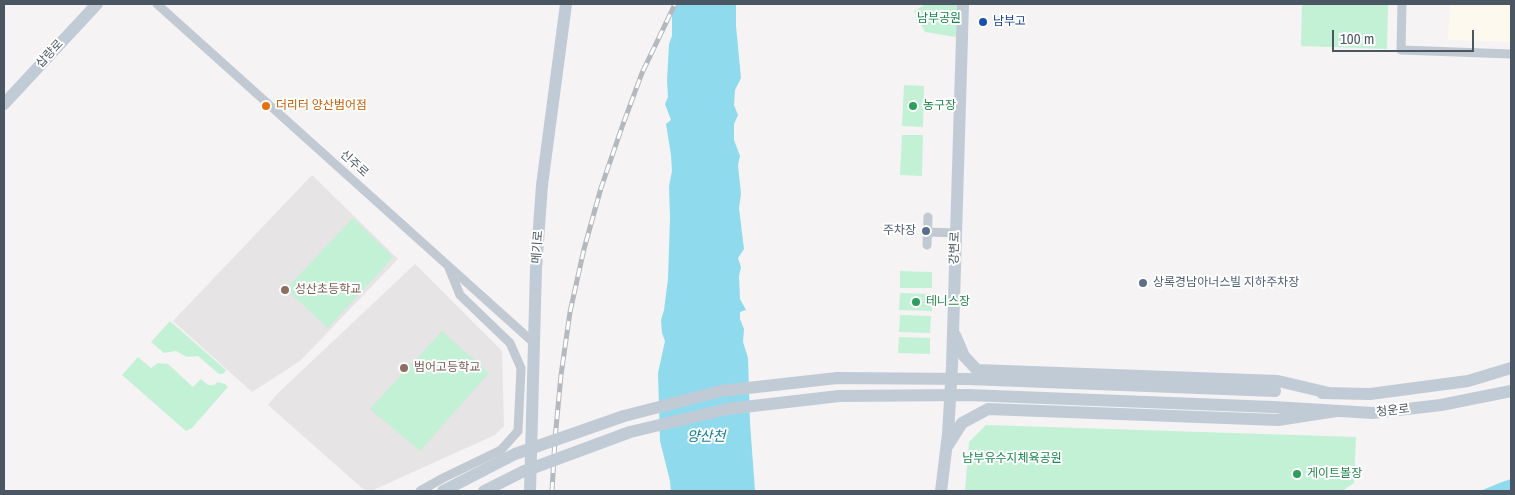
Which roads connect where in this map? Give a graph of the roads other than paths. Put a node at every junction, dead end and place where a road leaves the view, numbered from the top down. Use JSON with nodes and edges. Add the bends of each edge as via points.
{"nodes":[{"id":1,"x":97,"y":4,"type":"edge"},
{"id":2,"x":157,"y":4,"type":"edge"},
{"id":3,"x":566,"y":4,"type":"edge"},
{"id":4,"x":963,"y":4,"type":"edge"},
{"id":5,"x":1402,"y":4,"type":"edge"},
{"id":6,"x":1511,"y":54,"type":"edge"},
{"id":7,"x":4,"y":104,"type":"edge"},
{"id":8,"x":928,"y":218,"type":"dead end"},
{"id":9,"x":928,"y":232,"type":"junction"},
{"id":10,"x":956,"y":233,"type":"junction"},
{"id":11,"x":927,"y":245,"type":"dead end"},
{"id":12,"x":448,"y":266,"type":"junction"},
{"id":13,"x":953,"y":330,"type":"junction"},
{"id":14,"x":534,"y":343,"type":"junction"},
{"id":15,"x":1511,"y":368,"type":"edge"},
{"id":16,"x":1511,"y":391,"type":"edge"},
{"id":17,"x":1329,"y":393,"type":"junction"},
{"id":18,"x":1336,"y":411,"type":"junction"},
{"id":19,"x":947,"y":447,"type":"junction"},
{"id":20,"x":420,"y":491,"type":"edge"},
{"id":21,"x":443,"y":491,"type":"edge"},
{"id":22,"x":484,"y":491,"type":"edge"},
{"id":23,"x":530,"y":491,"type":"edge"},
{"id":24,"x":942,"y":491,"type":"edge"}],
"edges":[{"from":1,"to":7,"type":"main road","name":"삽량로"},
{"from":2,"to":12,"type":"street","name":"신주로"},
{"from":3,"to":14,"type":"main road","name":"메기로","via":[[542,185]]},
{"from":4,"to":10,"type":"main road","name":"강변로"},
{"from":5,"to":6,"type":"street","via":[[1401,50]]},
{"from":8,"to":9,"type":"street"},
{"from":9,"to":10,"type":"street"},
{"from":9,"to":11,"type":"street"},
{"from":10,"to":13,"type":"main road","name":"강변로"},
{"from":12,"to":14,"type":"street","name":"신주로"},
{"from":12,"to":20,"type":"street","via":[[460,295],[510,344],[522,368],[518,431],[501,450]]},
{"from":13,"to":17,"type":"main road","via":[[964,356],[977,370],[1278,381]]},
{"from":13,"to":19,"type":"main road","name":"강변로"},
{"from":14,"to":23,"type":"main road","name":"메기로"},
{"from":15,"to":17,"type":"main road","name":"청운로","via":[[1468,382],[1370,394]]},
{"from":16,"to":18,"type":"main road","name":"청운로","via":[[1441,405],[1373,413]]},
{"from":17,"to":21,"type":"main road","name":"청운로","bridge":true,"via":[[969,379],[837,378],[721,391],[624,416],[515,454]]},
{"from":18,"to":19,"type":"main road","via":[[1278,420],[988,409],[962,423]]},
{"from":18,"to":22,"type":"main road","name":"청운로","bridge":true,"via":[[968,395],[839,396],[727,409],[630,432],[522,472]]},
{"from":19,"to":24,"type":"main road","name":"강변로"}]}
